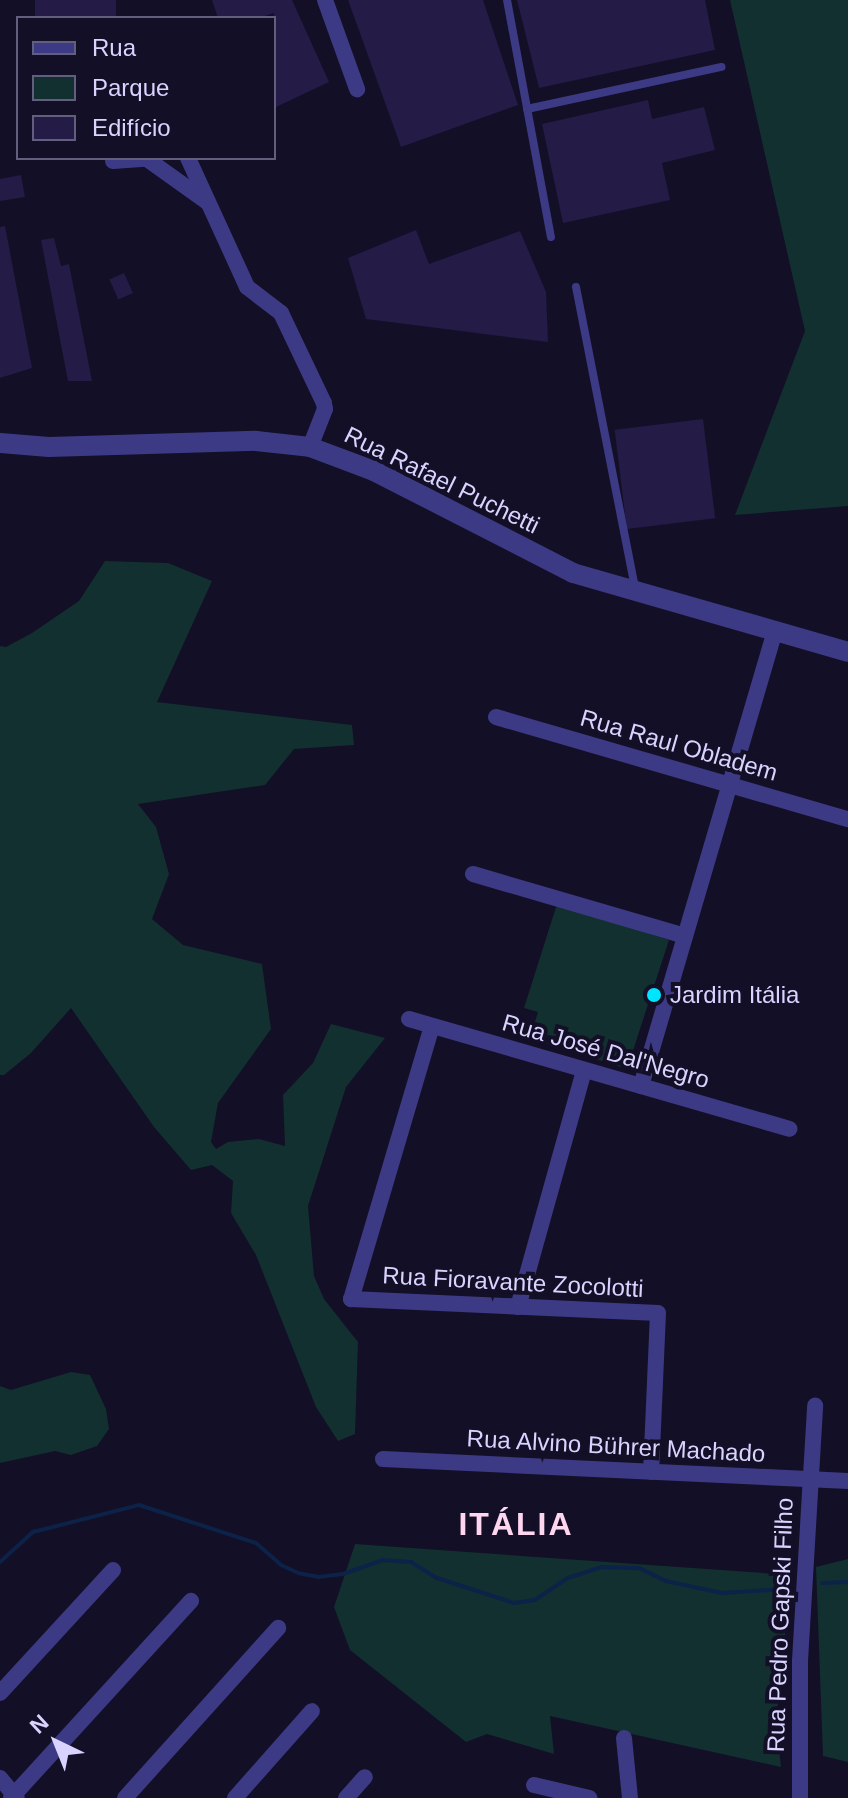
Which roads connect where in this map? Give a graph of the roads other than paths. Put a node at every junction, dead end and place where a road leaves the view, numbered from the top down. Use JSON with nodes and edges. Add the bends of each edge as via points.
{"nodes":[{"id":1,"x":325,"y":0,"type":"edge"},
{"id":2,"x":507,"y":0,"type":"edge"},
{"id":3,"x":722,"y":67,"type":"dead end"},
{"id":4,"x":357,"y":89,"type":"dead end"},
{"id":5,"x":527,"y":109,"type":"junction"},
{"id":6,"x":130,"y":160,"type":"edge"},
{"id":7,"x":148,"y":160,"type":"edge"},
{"id":8,"x":189,"y":160,"type":"edge"},
{"id":9,"x":113,"y":161,"type":"dead end"},
{"id":10,"x":209,"y":202,"type":"junction"},
{"id":11,"x":551,"y":237,"type":"dead end"},
{"id":12,"x":576,"y":287,"type":"dead end"},
{"id":13,"x":0,"y":443,"type":"edge"},
{"id":14,"x":310,"y":447,"type":"junction"},
{"id":15,"x":636,"y":593,"type":"junction"},
{"id":16,"x":775,"y":631,"type":"junction"},
{"id":17,"x":848,"y":652,"type":"edge"},
{"id":18,"x":496,"y":717,"type":"dead end"},
{"id":19,"x":730,"y":784,"type":"junction"},
{"id":20,"x":848,"y":819,"type":"edge"},
{"id":21,"x":473,"y":874,"type":"dead end"},
{"id":22,"x":685,"y":936,"type":"junction"},
{"id":23,"x":409,"y":1019,"type":"dead end"},
{"id":24,"x":432,"y":1026,"type":"junction"},
{"id":25,"x":584,"y":1070,"type":"junction"},
{"id":26,"x":641,"y":1086,"type":"junction"},
{"id":27,"x":789,"y":1129,"type":"dead end"},
{"id":28,"x":518,"y":1307,"type":"junction"},
{"id":29,"x":815,"y":1405,"type":"dead end"},
{"id":30,"x":383,"y":1459,"type":"dead end"},
{"id":31,"x":651,"y":1472,"type":"junction"},
{"id":32,"x":810,"y":1479,"type":"junction"},
{"id":33,"x":848,"y":1481,"type":"edge"},
{"id":34,"x":113,"y":1570,"type":"dead end"},
{"id":35,"x":191,"y":1601,"type":"dead end"},
{"id":36,"x":278,"y":1628,"type":"dead end"},
{"id":37,"x":0,"y":1693,"type":"edge"},
{"id":38,"x":312,"y":1711,"type":"dead end"},
{"id":39,"x":624,"y":1738,"type":"dead end"},
{"id":40,"x":365,"y":1777,"type":"dead end"},
{"id":41,"x":0,"y":1778,"type":"edge"},
{"id":42,"x":534,"y":1785,"type":"dead end"},
{"id":43,"x":14,"y":1797,"type":"edge"},
{"id":44,"x":125,"y":1798,"type":"edge"},
{"id":45,"x":235,"y":1798,"type":"edge"},
{"id":46,"x":346,"y":1798,"type":"edge"},
{"id":47,"x":589,"y":1798,"type":"edge"},
{"id":48,"x":630,"y":1798,"type":"edge"},
{"id":49,"x":800,"y":1798,"type":"edge"}],
"edges":[{"from":1,"to":4,"type":"street"},
{"from":2,"to":5,"type":"lane"},
{"from":3,"to":5,"type":"lane"},
{"from":5,"to":11,"type":"lane"},
{"from":6,"to":9,"type":"street"},
{"from":7,"to":10,"type":"street"},
{"from":8,"to":10,"type":"street"},
{"from":10,"to":14,"type":"street","via":[[247,287],[281,313],[324,403]]},
{"from":12,"to":15,"type":"lane"},
{"from":13,"to":14,"type":"street","name":"Rua Rafael Puchetti","via":[[49,447],[256,441]]},
{"from":14,"to":15,"type":"street","name":"Rua Rafael Puchetti","via":[[374,471],[557,565]]},
{"from":15,"to":16,"type":"street","name":"Rua Rafael Puchetti"},
{"from":16,"to":17,"type":"street","name":"Rua Rafael Puchetti"},
{"from":16,"to":19,"type":"street"},
{"from":18,"to":19,"type":"street","name":"Rua Raul Obladem"},
{"from":19,"to":20,"type":"street","name":"Rua Raul Obladem"},
{"from":19,"to":22,"type":"street"},
{"from":21,"to":22,"type":"street"},
{"from":22,"to":26,"type":"street"},
{"from":23,"to":24,"type":"street","name":"Rua José Dal'Negro"},
{"from":24,"to":25,"type":"street","name":"Rua José Dal'Negro"},
{"from":24,"to":28,"type":"street","name":"Rua Fioravante Zocolotti","via":[[351,1299]]},
{"from":25,"to":26,"type":"street","name":"Rua José Dal'Negro"},
{"from":25,"to":28,"type":"street"},
{"from":26,"to":27,"type":"street","name":"Rua José Dal'Negro"},
{"from":28,"to":31,"type":"street","name":"Rua Fioravante Zocolotti","via":[[658,1313]]},
{"from":29,"to":32,"type":"street","name":"Rua Pedro Gapski Filho"},
{"from":30,"to":31,"type":"street","name":"Rua Alvino Bührer Machado"},
{"from":31,"to":32,"type":"street","name":"Rua Alvino Bührer Machado"},
{"from":32,"to":33,"type":"street","name":"Rua Alvino Bührer Machado"},
{"from":32,"to":49,"type":"street","name":"Rua Pedro Gapski Filho","via":[[798,1714]]},
{"from":34,"to":37,"type":"street"},
{"from":35,"to":43,"type":"street"},
{"from":36,"to":44,"type":"street"},
{"from":38,"to":45,"type":"street"},
{"from":39,"to":48,"type":"street"},
{"from":40,"to":46,"type":"street"},
{"from":41,"to":43,"type":"street"},
{"from":42,"to":47,"type":"street"}]}
